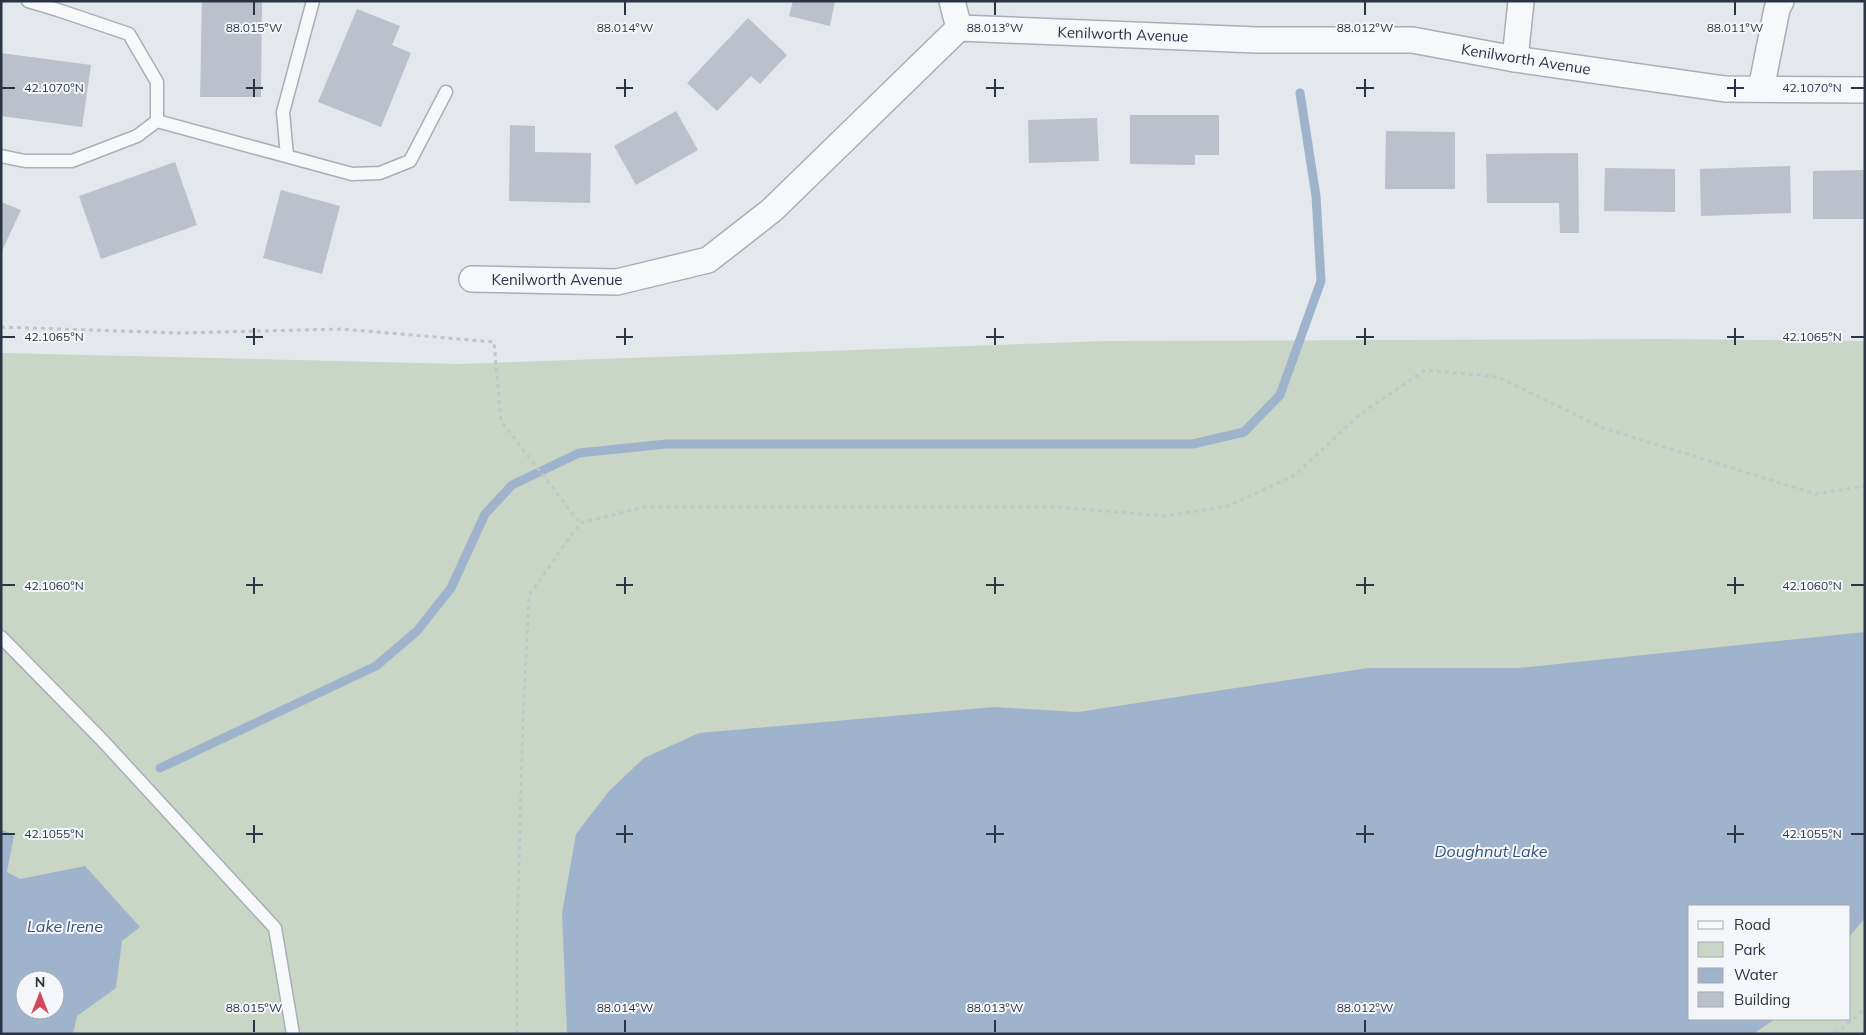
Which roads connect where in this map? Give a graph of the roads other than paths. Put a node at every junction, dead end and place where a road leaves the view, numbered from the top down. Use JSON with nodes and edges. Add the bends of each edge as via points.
{"nodes":[{"id":1,"x":28,"y":1,"type":"edge"},
{"id":2,"x":313,"y":1,"type":"edge"},
{"id":3,"x":952,"y":1,"type":"edge"},
{"id":4,"x":1522,"y":1,"type":"edge"},
{"id":5,"x":1781,"y":1,"type":"edge"},
{"id":6,"x":959,"y":28,"type":"junction"},
{"id":7,"x":1516,"y":59,"type":"junction"},
{"id":8,"x":1761,"y":89,"type":"junction"},
{"id":9,"x":1865,"y":90,"type":"edge"},
{"id":10,"x":446,"y":92,"type":"dead end"},
{"id":11,"x":157,"y":121,"type":"junction"},
{"id":12,"x":1,"y":156,"type":"edge"},
{"id":13,"x":287,"y":156,"type":"junction"},
{"id":14,"x":472,"y":279,"type":"dead end"},
{"id":15,"x":1,"y":637,"type":"edge"},
{"id":16,"x":293,"y":1034,"type":"edge"}],
"edges":[{"from":1,"to":11,"type":"lane","via":[[129,34],[157,82]]},
{"from":2,"to":13,"type":"lane","via":[[283,112]]},
{"from":3,"to":6,"type":"street"},
{"from":4,"to":7,"type":"street"},
{"from":5,"to":8,"type":"street","via":[[1776,8]]},
{"from":6,"to":7,"type":"street","name":"Kenilworth Avenue","via":[[1257,40],[1412,40]]},
{"from":6,"to":14,"type":"street","name":"Kenilworth Avenue","via":[[772,210],[708,260],[617,282]]},
{"from":7,"to":8,"type":"street","name":"Kenilworth Avenue","via":[[1725,89]]},
{"from":8,"to":9,"type":"street","name":"Kenilworth Avenue"},
{"from":10,"to":13,"type":"lane","via":[[410,161],[380,173],[352,174]]},
{"from":11,"to":12,"type":"lane","via":[[137,136],[72,161],[25,161]]},
{"from":11,"to":13,"type":"lane"},
{"from":15,"to":16,"type":"lane","via":[[103,741],[275,928]]}]}
